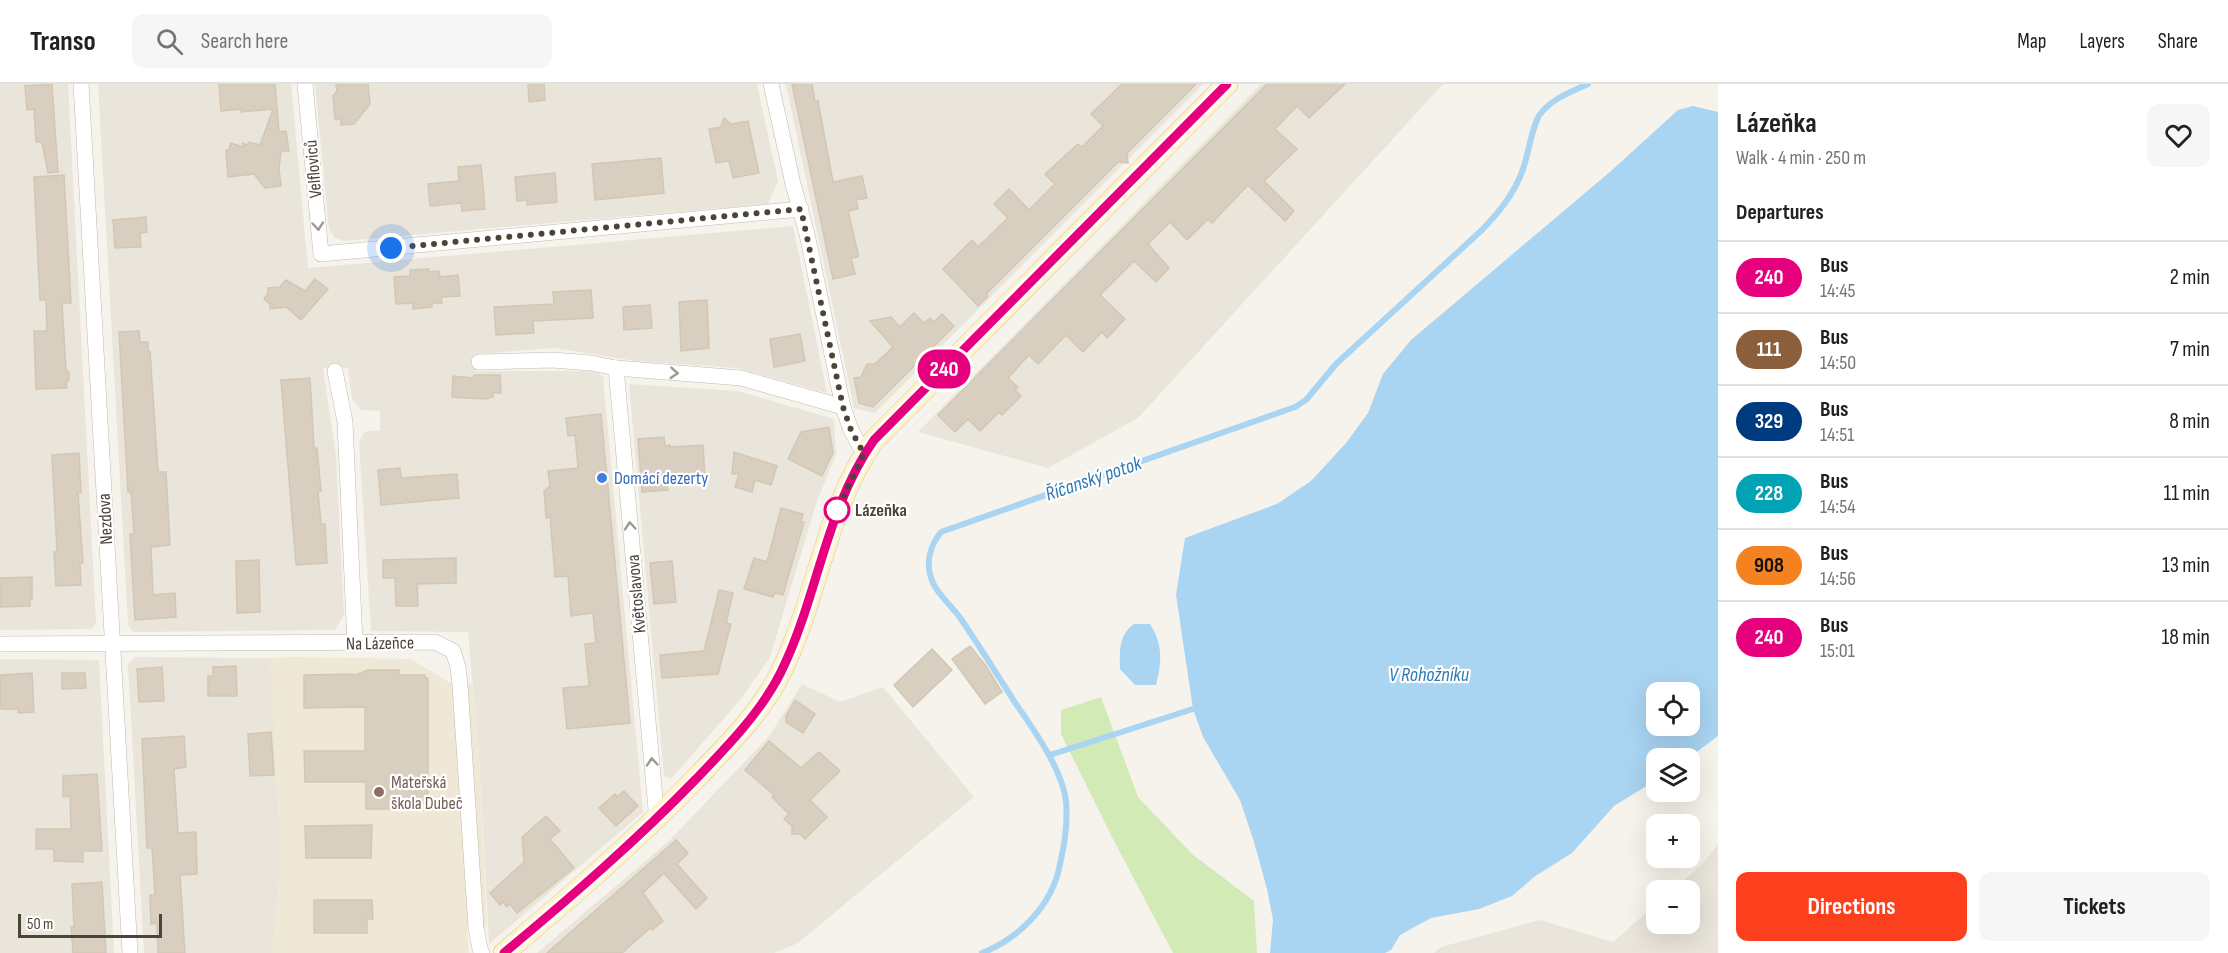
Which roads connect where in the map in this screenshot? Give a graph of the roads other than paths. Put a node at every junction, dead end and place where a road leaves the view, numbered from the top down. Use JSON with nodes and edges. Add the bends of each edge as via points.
{"nodes":[{"id":1,"x":81,"y":84,"type":"edge"},
{"id":2,"x":305,"y":84,"type":"edge"},
{"id":3,"x":771,"y":84,"type":"edge"},
{"id":4,"x":1227,"y":84,"type":"edge"},
{"id":5,"x":801,"y":209,"type":"junction"},
{"id":6,"x":479,"y":362,"type":"dead end"},
{"id":7,"x":616,"y":368,"type":"junction"},
{"id":8,"x":334,"y":371,"type":"dead end"},
{"id":9,"x":843,"y":407,"type":"junction"},
{"id":10,"x":864,"y":454,"type":"junction"},
{"id":11,"x":112,"y":643,"type":"junction"},
{"id":12,"x":0,"y":644,"type":"edge"},
{"id":13,"x":356,"y":644,"type":"junction"},
{"id":14,"x":657,"y":820,"type":"junction"},
{"id":15,"x":130,"y":953,"type":"edge"},
{"id":16,"x":483,"y":953,"type":"edge"},
{"id":17,"x":504,"y":953,"type":"edge"}],
"edges":[{"from":1,"to":11,"type":"street","name":"Nezdova"},
{"from":2,"to":5,"type":"street","name":"Velfloviců","one_way":true,"via":[[321,254]]},
{"from":3,"to":5,"type":"street"},
{"from":4,"to":10,"type":"street"},
{"from":5,"to":9,"type":"street"},
{"from":6,"to":7,"type":"street","via":[[552,360]]},
{"from":7,"to":9,"type":"street","one_way":true,"via":[[741,378]]},
{"from":14,"to":7,"type":"street","name":"Květoslavova","one_way":true},
{"from":8,"to":13,"type":"street","via":[[345,422]]},
{"from":9,"to":10,"type":"street"},
{"from":10,"to":14,"type":"street","via":[[837,512],[781,673],[760,706],[720,754]]},
{"from":11,"to":12,"type":"street","name":"Na Lázeňce"},
{"from":11,"to":13,"type":"street","name":"Na Lázeňce"},
{"from":11,"to":15,"type":"street","name":"Nezdova"},
{"from":13,"to":16,"type":"street","name":"Na Lázeňce","via":[[435,642],[453,651],[459,676],[476,928]]},
{"from":14,"to":17,"type":"street"}]}
